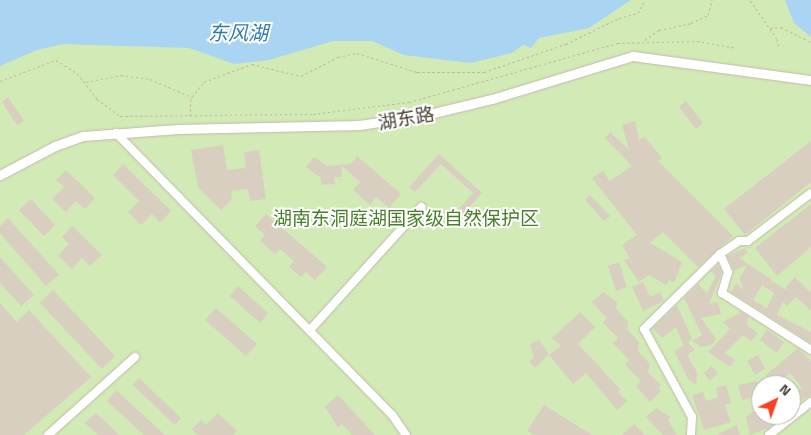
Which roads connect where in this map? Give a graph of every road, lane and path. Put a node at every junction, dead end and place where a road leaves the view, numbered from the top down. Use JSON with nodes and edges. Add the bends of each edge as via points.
{"nodes":[{"id":1,"x":645,"y":0,"type":"edge"},
{"id":2,"x":712,"y":0,"type":"edge"},
{"id":3,"x":750,"y":0,"type":"edge"},
{"id":4,"x":769,"y":28,"type":"junction"},
{"id":5,"x":643,"y":41,"type":"junction"},
{"id":6,"x":811,"y":42,"type":"edge"},
{"id":7,"x":735,"y":48,"type":"dead end"},
{"id":8,"x":779,"y":49,"type":"dead end"},
{"id":9,"x":811,"y":80,"type":"edge"},
{"id":10,"x":0,"y":81,"type":"edge"},
{"id":11,"x":86,"y":82,"type":"junction"},
{"id":12,"x":192,"y":96,"type":"junction"},
{"id":13,"x":190,"y":117,"type":"junction"},
{"id":14,"x":116,"y":133,"type":"junction"},
{"id":15,"x":0,"y":175,"type":"edge"},
{"id":16,"x":811,"y":193,"type":"edge"},
{"id":17,"x":421,"y":207,"type":"dead end"},
{"id":18,"x":720,"y":254,"type":"junction"},
{"id":19,"x":310,"y":330,"type":"junction"},
{"id":20,"x":811,"y":350,"type":"edge"},
{"id":21,"x":135,"y":357,"type":"dead end"},
{"id":22,"x":811,"y":402,"type":"edge"},
{"id":23,"x":48,"y":435,"type":"edge"},
{"id":24,"x":406,"y":435,"type":"edge"},
{"id":25,"x":691,"y":435,"type":"edge"},
{"id":26,"x":769,"y":435,"type":"edge"}],
"edges":[{"from":1,"to":12,"type":"path","via":[[638,13],[619,18],[566,44],[484,72],[417,72],[357,53],[338,57],[301,76],[252,64],[204,82]]},
{"from":2,"to":5,"type":"path","via":[[708,15],[691,23],[659,30]]},
{"from":3,"to":4,"type":"path"},
{"from":4,"to":6,"type":"path","via":[[781,27]]},
{"from":4,"to":8,"type":"path"},
{"from":5,"to":7,"type":"path","via":[[697,40]]},
{"from":5,"to":13,"type":"path","via":[[617,43],[381,108]]},
{"from":9,"to":14,"type":"street","name":"湖东路","via":[[633,56],[492,99],[421,116],[359,126]]},
{"from":10,"to":11,"type":"path","via":[[56,60]]},
{"from":11,"to":12,"type":"path","via":[[121,75],[150,79]]},
{"from":11,"to":13,"type":"path","via":[[97,99],[120,116]]},
{"from":12,"to":13,"type":"path"},
{"from":14,"to":15,"type":"street","name":"湖东路","via":[[84,136],[55,146]]},
{"from":14,"to":19,"type":"street"},
{"from":16,"to":18,"type":"street","via":[[748,241],[739,241]]},
{"from":17,"to":19,"type":"street"},
{"from":18,"to":20,"type":"street","via":[[728,272],[722,293]]},
{"from":18,"to":25,"type":"street","via":[[644,329],[692,417]]},
{"from":19,"to":24,"type":"street","via":[[393,416]]},
{"from":21,"to":23,"type":"street"},
{"from":22,"to":26,"type":"street"}]}
